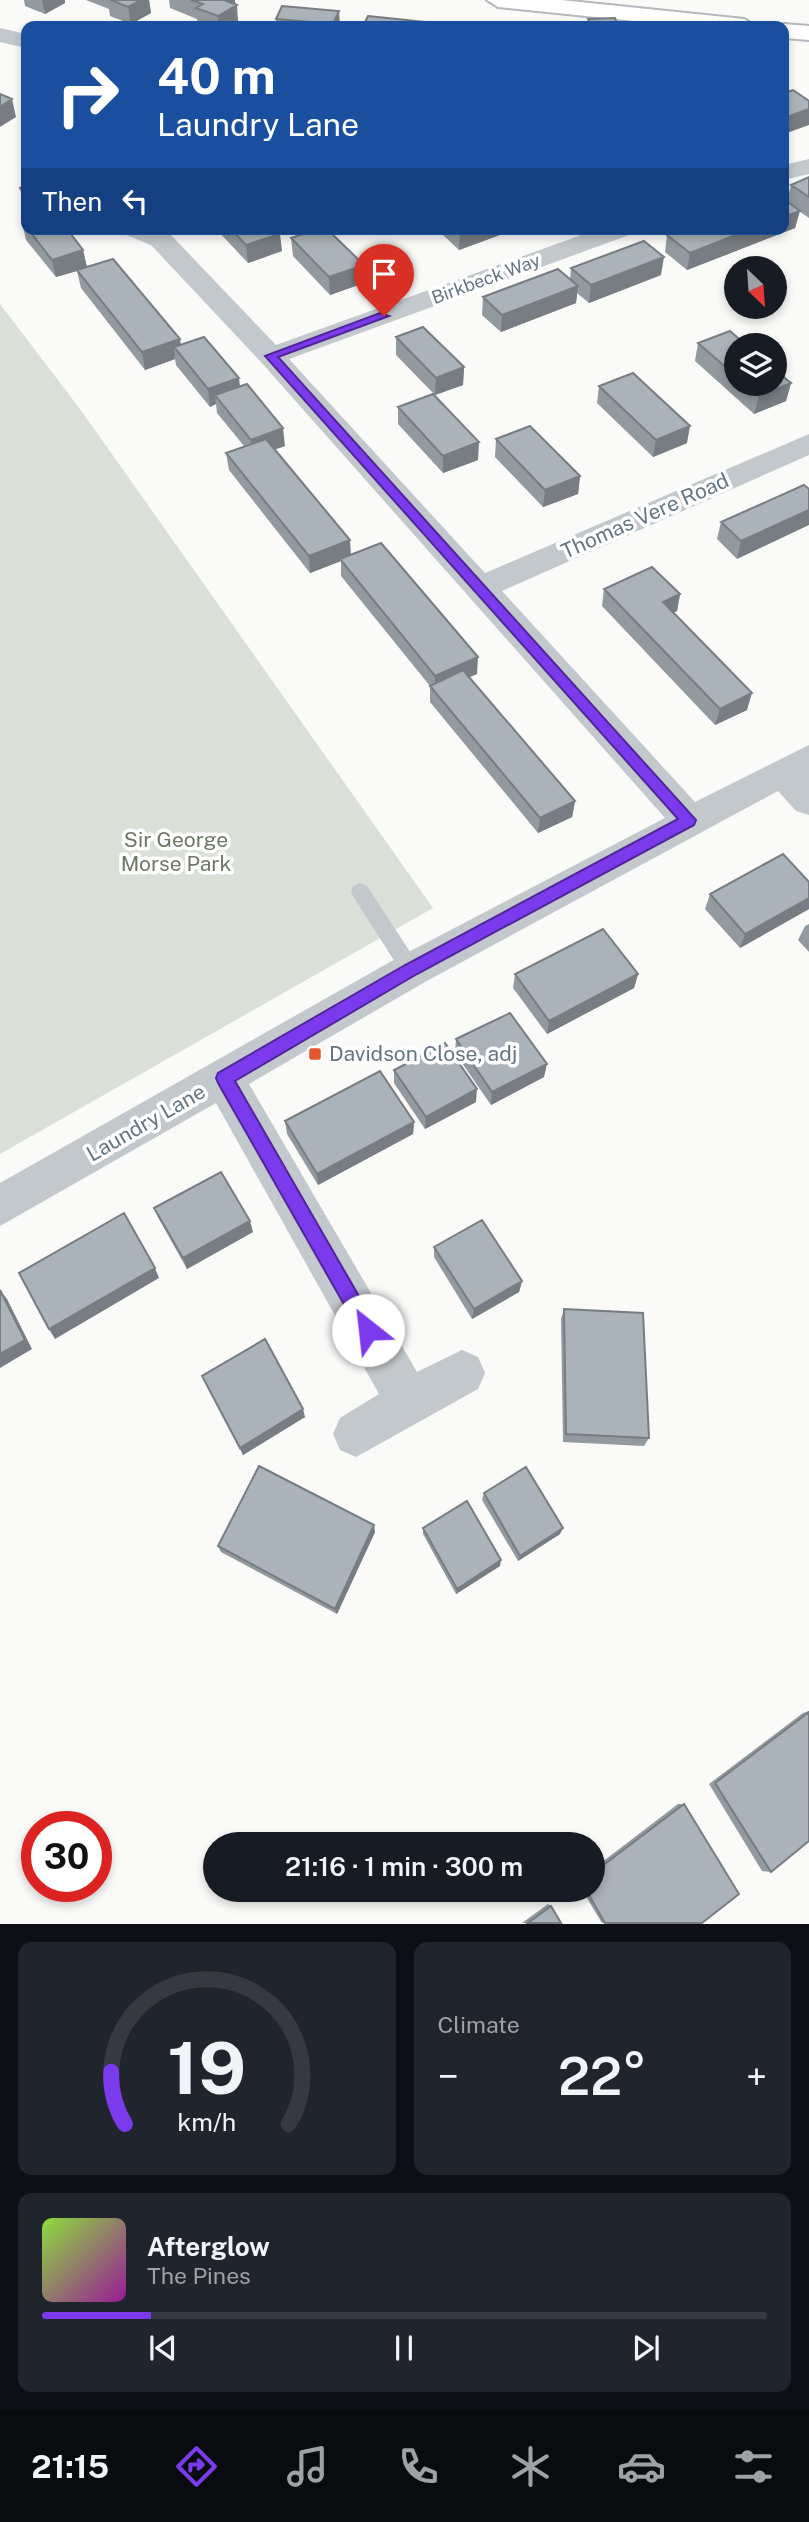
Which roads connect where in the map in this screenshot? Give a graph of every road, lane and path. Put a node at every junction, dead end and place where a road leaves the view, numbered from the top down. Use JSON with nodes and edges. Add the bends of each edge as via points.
{"nodes":[{"id":1,"x":498,"y":0,"type":"edge"},
{"id":2,"x":697,"y":21,"type":"edge"},
{"id":3,"x":789,"y":31,"type":"edge"},
{"id":4,"x":809,"y":33,"type":"edge"},
{"id":5,"x":0,"y":35,"type":"edge"},
{"id":6,"x":21,"y":40,"type":"edge"},
{"id":7,"x":809,"y":166,"type":"edge"},
{"id":8,"x":789,"y":172,"type":"edge"},
{"id":9,"x":149,"y":235,"type":"edge"},
{"id":10,"x":606,"y":235,"type":"edge"},
{"id":11,"x":271,"y":356,"type":"junction"},
{"id":12,"x":809,"y":444,"type":"edge"},
{"id":13,"x":480,"y":588,"type":"junction"},
{"id":14,"x":795,"y":765,"type":"edge"},
{"id":15,"x":809,"y":802,"type":"edge"},
{"id":16,"x":689,"y":820,"type":"junction"},
{"id":17,"x":360,"y":891,"type":"dead end"},
{"id":18,"x":411,"y":970,"type":"junction"},
{"id":19,"x":224,"y":1078,"type":"junction"},
{"id":20,"x":0,"y":1206,"type":"edge"},
{"id":21,"x":462,"y":1373,"type":"dead end"},
{"id":22,"x":409,"y":1402,"type":"junction"},
{"id":23,"x":356,"y":1434,"type":"dead end"}],
"edges":[{"from":1,"to":2,"type":"highway"},
{"from":3,"to":4,"type":"highway"},
{"from":5,"to":6,"type":"street"},
{"from":7,"to":8,"type":"street"},
{"from":9,"to":11,"type":"street","via":[[160,239]]},
{"from":10,"to":11,"type":"street","name":"Birkbeck Way"},
{"from":11,"to":13,"type":"street"},
{"from":12,"to":13,"type":"street","name":"Thomas Vere Road"},
{"from":13,"to":16,"type":"street"},
{"from":14,"to":15,"type":"street"},
{"from":14,"to":16,"type":"street","name":"Laundry Lane"},
{"from":16,"to":18,"type":"street","name":"Laundry Lane"},
{"from":17,"to":18,"type":"lane"},
{"from":18,"to":19,"type":"street","name":"Laundry Lane"},
{"from":19,"to":20,"type":"street","name":"Laundry Lane"},
{"from":19,"to":22,"type":"street"},
{"from":21,"to":22,"type":"street"},
{"from":22,"to":23,"type":"street"}]}
